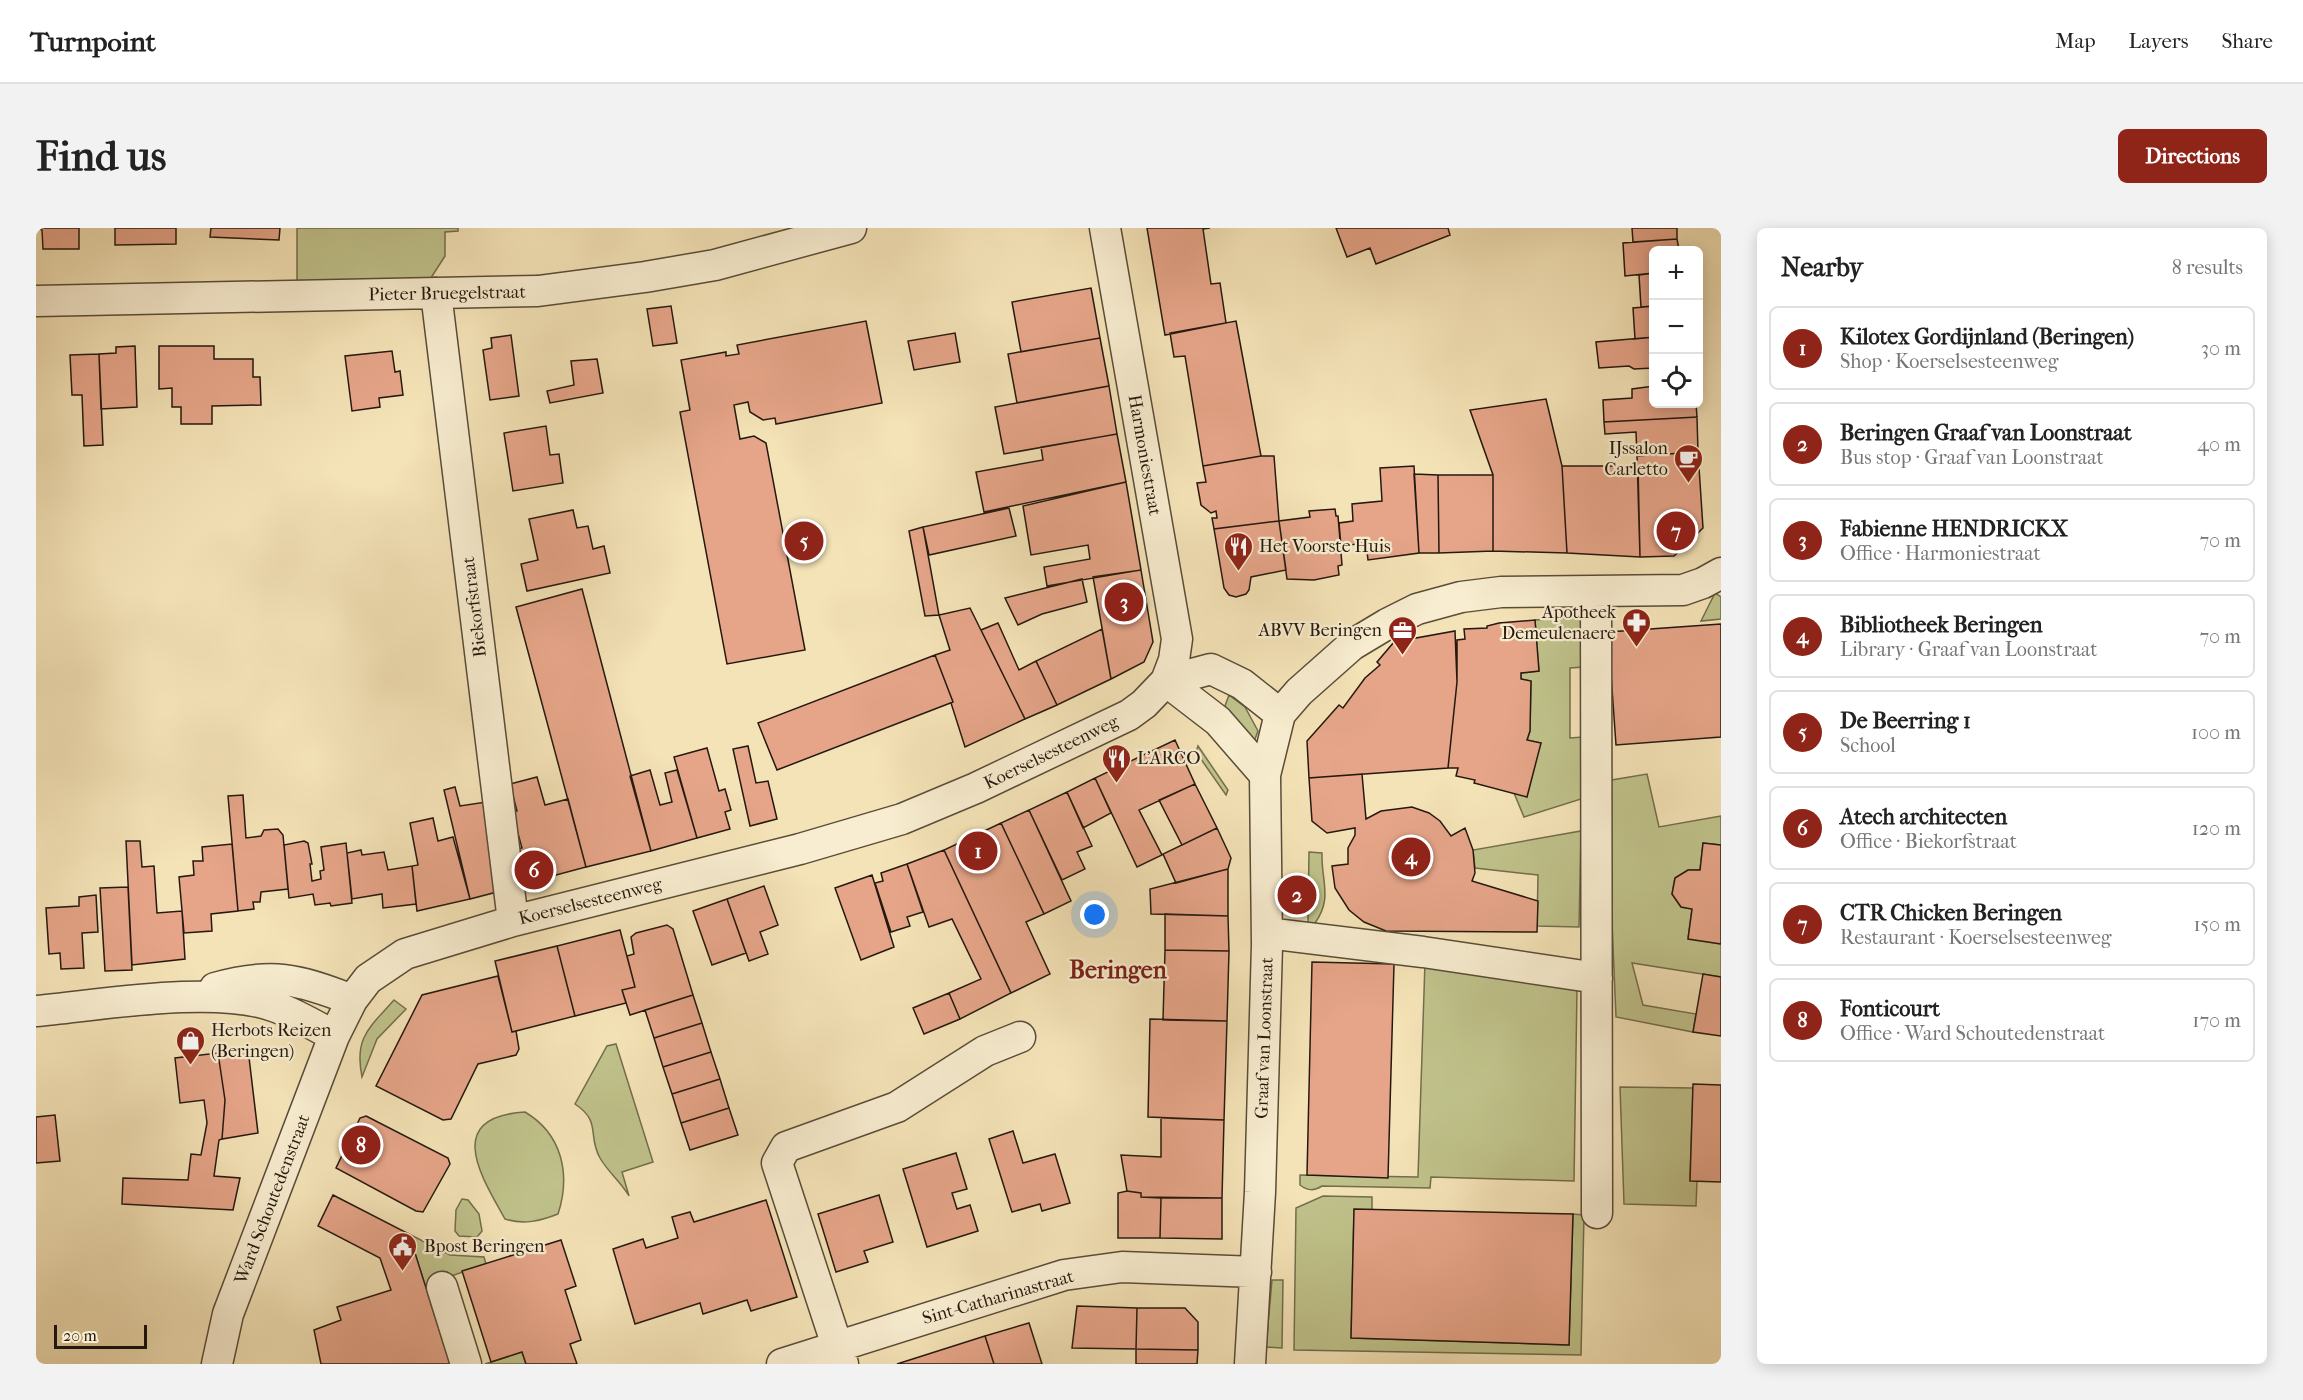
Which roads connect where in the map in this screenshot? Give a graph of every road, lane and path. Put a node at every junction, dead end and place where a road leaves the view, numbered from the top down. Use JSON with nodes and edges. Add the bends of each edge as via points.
{"nodes":[{"id":1,"x":851,"y":228,"type":"edge"},
{"id":2,"x":1105,"y":228,"type":"edge"},
{"id":3,"x":436,"y":293,"type":"junction"},
{"id":4,"x":36,"y":301,"type":"edge"},
{"id":5,"x":1721,"y":573,"type":"edge"},
{"id":6,"x":1596,"y":592,"type":"junction"},
{"id":7,"x":1166,"y":681,"type":"junction"},
{"id":8,"x":1280,"y":714,"type":"junction"},
{"id":9,"x":1265,"y":775,"type":"junction"},
{"id":10,"x":513,"y":921,"type":"junction"},
{"id":11,"x":1267,"y":933,"type":"junction"},
{"id":12,"x":1597,"y":978,"type":"junction"},
{"id":13,"x":180,"y":997,"type":"junction"},
{"id":14,"x":352,"y":1000,"type":"junction"},
{"id":15,"x":36,"y":1011,"type":"edge"},
{"id":16,"x":334,"y":1036,"type":"junction"},
{"id":17,"x":1020,"y":1036,"type":"dead end"},
{"id":18,"x":1597,"y":1213,"type":"dead end"},
{"id":19,"x":1256,"y":1272,"type":"junction"},
{"id":20,"x":442,"y":1287,"type":"dead end"},
{"id":21,"x":840,"y":1355,"type":"edge"},
{"id":22,"x":217,"y":1364,"type":"edge"},
{"id":23,"x":466,"y":1364,"type":"edge"},
{"id":24,"x":782,"y":1364,"type":"edge"},
{"id":25,"x":1250,"y":1364,"type":"edge"}],
"edges":[{"from":1,"to":3,"type":"street","name":"Pieter Bruegelstraat","via":[[715,265],[645,277],[538,291]]},
{"from":2,"to":7,"type":"street","name":"Harmoniestraat","via":[[1177,639]]},
{"from":3,"to":4,"type":"street","name":"Pieter Bruegelstraat"},
{"from":3,"to":10,"type":"street","name":"Biekorfstraat"},
{"from":5,"to":6,"type":"street","via":[[1683,590]]},
{"from":6,"to":8,"type":"street","via":[[1501,592],[1461,597],[1417,609],[1352,645]]},
{"from":6,"to":12,"type":"street"},
{"from":7,"to":8,"type":"street","via":[[1210,669],[1242,684]]},
{"from":7,"to":9,"type":"street","via":[[1218,721]]},
{"from":7,"to":10,"type":"street","name":"Koerselsesteenweg","via":[[1129,715],[902,819],[800,849]]},
{"from":8,"to":9,"type":"street","name":"Graaf van Loonstraat"},
{"from":9,"to":11,"type":"street","name":"Graaf van Loonstraat"},
{"from":10,"to":14,"type":"street","name":"Koerselsesteenweg","via":[[405,954],[368,979]]},
{"from":11,"to":12,"type":"street"},
{"from":11,"to":19,"type":"street","name":"Graaf van Loonstraat"},
{"from":12,"to":18,"type":"street"},
{"from":13,"to":14,"type":"street","via":[[239,981],[282,977]]},
{"from":13,"to":15,"type":"street"},
{"from":13,"to":16,"type":"street","via":[[248,1000],[273,1006]]},
{"from":14,"to":16,"type":"street","name":"Koerselsesteenweg"},
{"from":16,"to":22,"type":"street","name":"Ward Schoutedenstraat","via":[[228,1314]]},
{"from":17,"to":21,"type":"street","via":[[985,1051],[897,1107],[786,1147],[777,1163],[783,1187]]},
{"from":19,"to":21,"type":"street","name":"Sint-Catharinastraat","via":[[1122,1267],[1064,1275]]},
{"from":19,"to":25,"type":"street","name":"Graaf van Loonstraat"},
{"from":20,"to":23,"type":"street"},
{"from":21,"to":24,"type":"street","name":"Sint-Catharinastraat"}]}
